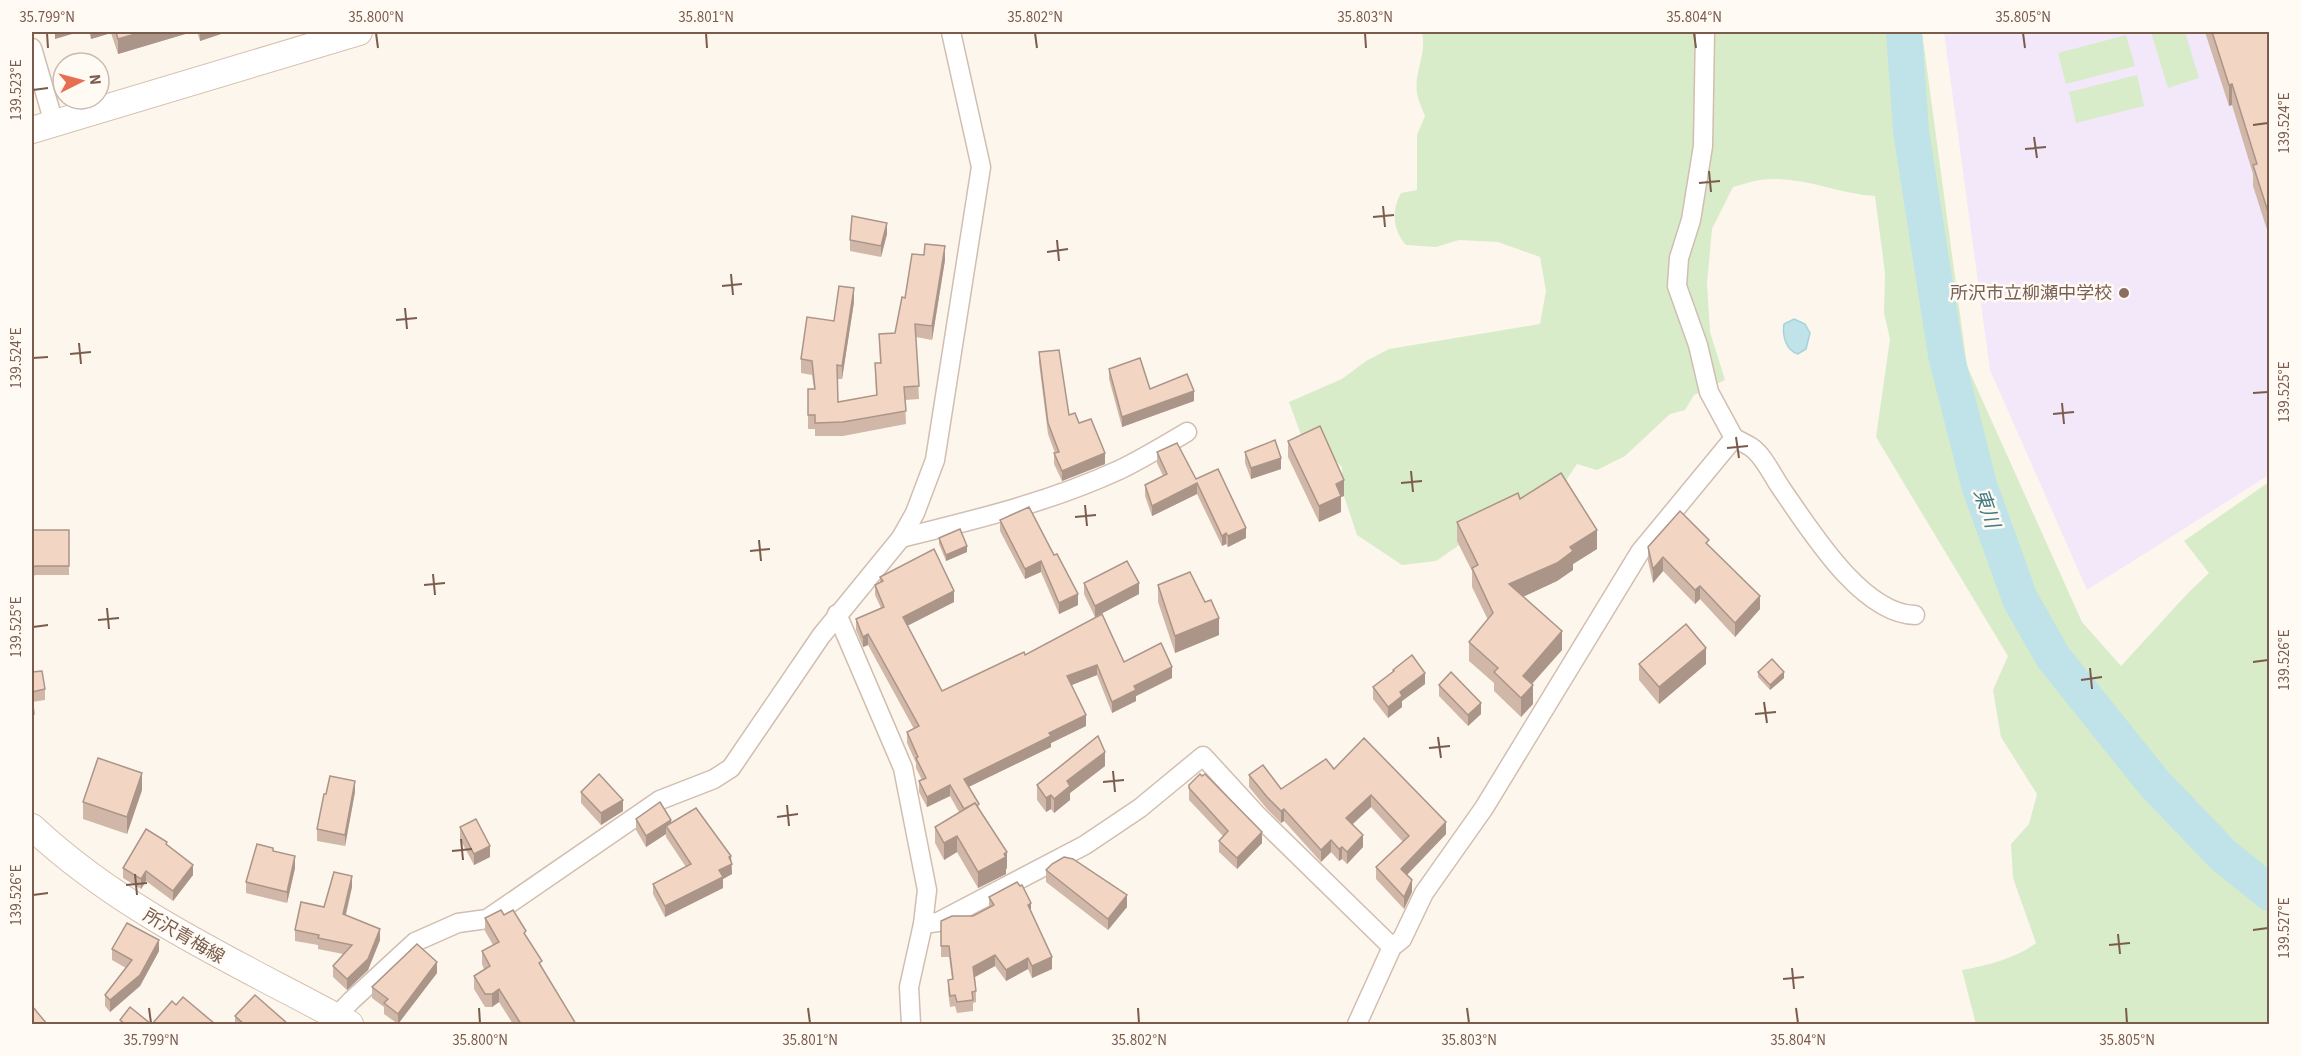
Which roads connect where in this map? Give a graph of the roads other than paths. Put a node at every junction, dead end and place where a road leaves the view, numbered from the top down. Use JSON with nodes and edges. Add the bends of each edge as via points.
{"nodes":[{"id":1,"x":358,"y":32,"type":"edge"},
{"id":2,"x":951,"y":32,"type":"edge"},
{"id":3,"x":1706,"y":32,"type":"edge"},
{"id":4,"x":32,"y":48,"type":"edge"},
{"id":5,"x":43,"y":127,"type":"edge"},
{"id":6,"x":1187,"y":432,"type":"dead end"},
{"id":7,"x":1734,"y":438,"type":"junction"},
{"id":8,"x":901,"y":538,"type":"junction"},
{"id":9,"x":837,"y":614,"type":"junction"},
{"id":10,"x":1915,"y":615,"type":"dead end"},
{"id":11,"x":32,"y":827,"type":"edge"},
{"id":12,"x":923,"y":924,"type":"junction"},
{"id":13,"x":1392,"y":947,"type":"junction"},
{"id":14,"x":339,"y":1022,"type":"edge"},
{"id":15,"x":911,"y":1024,"type":"edge"},
{"id":16,"x":1357,"y":1024,"type":"edge"}],
"edges":[{"from":1,"to":5,"type":"main road"},
{"from":2,"to":8,"type":"street","via":[[981,167],[937,450],[915,513]]},
{"from":3,"to":7,"type":"street","via":[[1703,146],[1691,220],[1679,258],[1677,286],[1698,345],[1709,392]]},
{"from":4,"to":5,"type":"street"},
{"from":6,"to":8,"type":"street","via":[[1120,470],[1073,489]]},
{"from":7,"to":10,"type":"street","via":[[1758,454],[1807,525],[1849,576],[1882,606]]},
{"from":7,"to":13,"type":"street","via":[[1640,552],[1502,779],[1424,893],[1402,939]]},
{"from":8,"to":9,"type":"street"},
{"from":9,"to":12,"type":"street","via":[[903,768],[927,890]]},
{"from":9,"to":14,"type":"street","via":[[730,768],[714,779],[660,800],[487,919],[458,923],[415,942]]},
{"from":11,"to":14,"type":"main road","name":"所沢青梅線","via":[[96,880],[155,920]]},
{"from":12,"to":13,"type":"street","via":[[938,922],[1086,845],[1140,808],[1203,756],[1259,817]]},
{"from":12,"to":15,"type":"street","via":[[909,987]]},
{"from":13,"to":16,"type":"street"}]}
